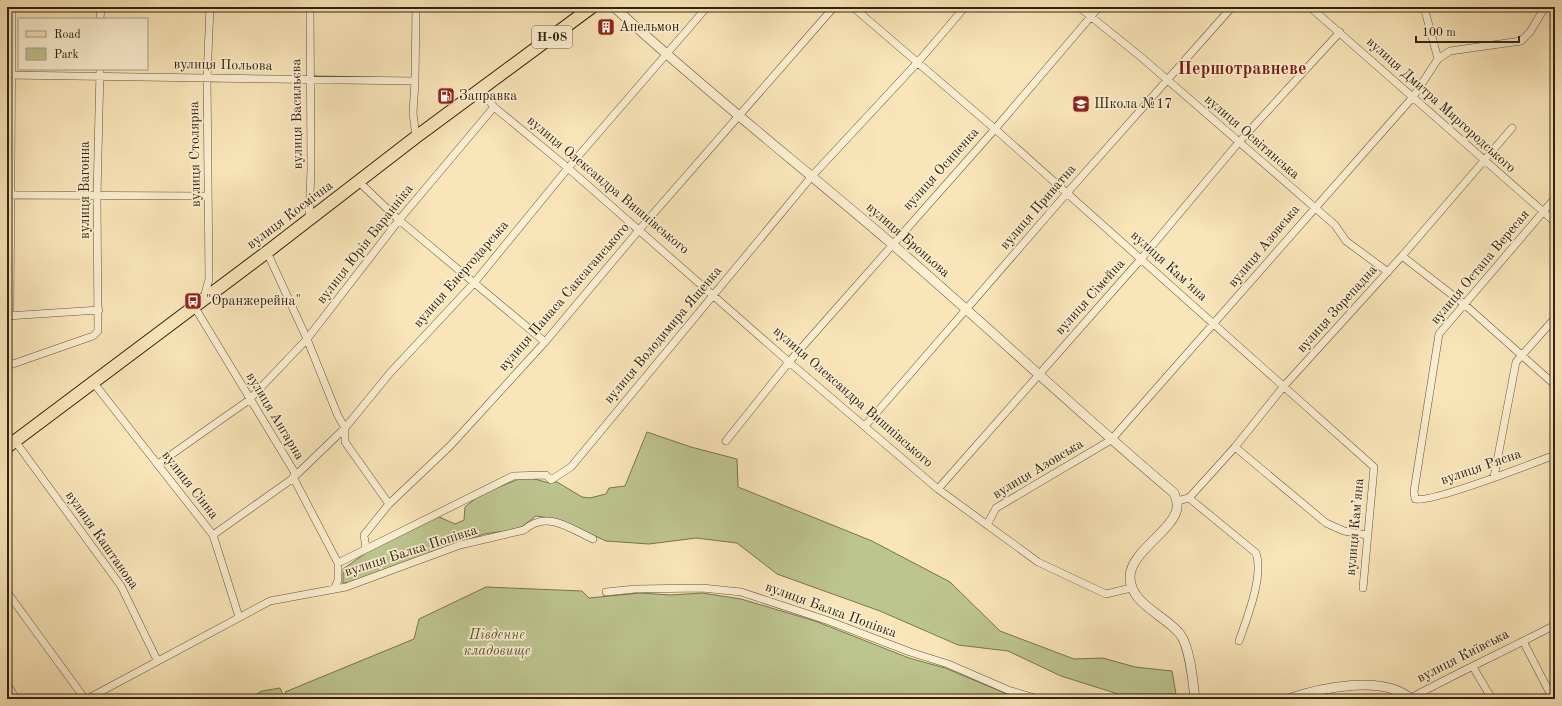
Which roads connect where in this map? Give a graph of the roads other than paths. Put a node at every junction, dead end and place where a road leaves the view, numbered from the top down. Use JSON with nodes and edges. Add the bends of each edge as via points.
{"nodes":[{"id":1,"x":12,"y":7,"type":"edge"},
{"id":2,"x":100,"y":7,"type":"edge"},
{"id":3,"x":210,"y":7,"type":"edge"},
{"id":4,"x":310,"y":7,"type":"edge"},
{"id":5,"x":416,"y":7,"type":"edge"},
{"id":6,"x":592,"y":7,"type":"edge"},
{"id":7,"x":614,"y":7,"type":"edge"},
{"id":8,"x":707,"y":7,"type":"edge"},
{"id":9,"x":834,"y":7,"type":"edge"},
{"id":10,"x":853,"y":7,"type":"edge"},
{"id":11,"x":965,"y":7,"type":"edge"},
{"id":12,"x":1079,"y":7,"type":"edge"},
{"id":13,"x":1099,"y":7,"type":"edge"},
{"id":14,"x":1232,"y":7,"type":"edge"},
{"id":15,"x":1310,"y":7,"type":"edge"},
{"id":16,"x":1424,"y":7,"type":"edge"},
{"id":17,"x":1545,"y":7,"type":"edge"},
{"id":18,"x":1090,"y":17,"type":"junction"},
{"id":19,"x":100,"y":18,"type":"edge"},
{"id":20,"x":1340,"y":32,"type":"junction"},
{"id":21,"x":666,"y":54,"type":"junction"},
{"id":22,"x":1438,"y":59,"type":"junction"},
{"id":23,"x":918,"y":62,"type":"junction"},
{"id":24,"x":100,"y":73,"type":"edge"},
{"id":25,"x":9,"y":75,"type":"edge"},
{"id":26,"x":207,"y":78,"type":"junction"},
{"id":27,"x":309,"y":79,"type":"junction"},
{"id":28,"x":1167,"y":80,"type":"junction"},
{"id":29,"x":415,"y":81,"type":"junction"},
{"id":30,"x":481,"y":90,"type":"junction"},
{"id":31,"x":1413,"y":97,"type":"junction"},
{"id":32,"x":494,"y":107,"type":"junction"},
{"id":33,"x":738,"y":116,"type":"junction"},
{"id":34,"x":1512,"y":128,"type":"dead end"},
{"id":35,"x":995,"y":129,"type":"junction"},
{"id":36,"x":416,"y":137,"type":"junction"},
{"id":37,"x":1239,"y":142,"type":"junction"},
{"id":38,"x":1485,"y":161,"type":"junction"},
{"id":39,"x":568,"y":168,"type":"junction"},
{"id":40,"x":812,"y":176,"type":"junction"},
{"id":41,"x":359,"y":182,"type":"junction"},
{"id":42,"x":1067,"y":193,"type":"junction"},
{"id":43,"x":9,"y":195,"type":"edge"},
{"id":44,"x":97,"y":196,"type":"junction"},
{"id":45,"x":208,"y":196,"type":"junction"},
{"id":46,"x":1555,"y":198,"type":"edge"},
{"id":47,"x":1314,"y":208,"type":"junction"},
{"id":48,"x":1543,"y":211,"type":"junction"},
{"id":49,"x":309,"y":220,"type":"junction"},
{"id":50,"x":399,"y":220,"type":"junction"},
{"id":51,"x":1555,"y":222,"type":"edge"},
{"id":52,"x":639,"y":230,"type":"junction"},
{"id":53,"x":891,"y":244,"type":"junction"},
{"id":54,"x":267,"y":252,"type":"junction"},
{"id":55,"x":1402,"y":256,"type":"junction"},
{"id":56,"x":1142,"y":259,"type":"junction"},
{"id":57,"x":1388,"y":272,"type":"junction"},
{"id":58,"x":474,"y":282,"type":"junction"},
{"id":59,"x":713,"y":294,"type":"junction"},
{"id":60,"x":199,"y":303,"type":"junction"},
{"id":61,"x":1464,"y":304,"type":"junction"},
{"id":62,"x":966,"y":309,"type":"junction"},
{"id":63,"x":99,"y":310,"type":"junction"},
{"id":64,"x":9,"y":316,"type":"edge"},
{"id":65,"x":1555,"y":318,"type":"edge"},
{"id":66,"x":1214,"y":324,"type":"junction"},
{"id":67,"x":307,"y":339,"type":"junction"},
{"id":68,"x":545,"y":342,"type":"junction"},
{"id":69,"x":1521,"y":354,"type":"junction"},
{"id":70,"x":789,"y":362,"type":"junction"},
{"id":71,"x":7,"y":366,"type":"edge"},
{"id":72,"x":1038,"y":375,"type":"junction"},
{"id":73,"x":94,"y":382,"type":"junction"},
{"id":74,"x":1555,"y":385,"type":"edge"},
{"id":75,"x":1284,"y":386,"type":"junction"},
{"id":76,"x":250,"y":400,"type":"junction"},
{"id":77,"x":865,"y":426,"type":"junction"},
{"id":78,"x":345,"y":428,"type":"junction"},
{"id":79,"x":1111,"y":440,"type":"junction"},
{"id":80,"x":726,"y":441,"type":"dead end"},
{"id":81,"x":11,"y":444,"type":"edge"},
{"id":82,"x":1235,"y":447,"type":"junction"},
{"id":83,"x":1555,"y":455,"type":"edge"},
{"id":84,"x":158,"y":464,"type":"junction"},
{"id":85,"x":293,"y":477,"type":"junction"},
{"id":86,"x":1494,"y":477,"type":"junction"},
{"id":87,"x":938,"y":489,"type":"junction"},
{"id":88,"x":1189,"y":498,"type":"junction"},
{"id":89,"x":1415,"y":499,"type":"joint"},
{"id":90,"x":1177,"y":501,"type":"junction"},
{"id":91,"x":389,"y":504,"type":"junction"},
{"id":92,"x":987,"y":525,"type":"junction"},
{"id":93,"x":1367,"y":535,"type":"junction"},
{"id":94,"x":213,"y":536,"type":"junction"},
{"id":95,"x":593,"y":539,"type":"dead end"},
{"id":96,"x":366,"y":548,"type":"junction"},
{"id":97,"x":338,"y":563,"type":"junction"},
{"id":98,"x":335,"y":588,"type":"junction"},
{"id":99,"x":1131,"y":588,"type":"junction"},
{"id":100,"x":1363,"y":588,"type":"dead end"},
{"id":101,"x":7,"y":592,"type":"edge"},
{"id":102,"x":606,"y":592,"type":"dead end"},
{"id":103,"x":239,"y":617,"type":"junction"},
{"id":104,"x":1555,"y":625,"type":"edge"},
{"id":105,"x":1239,"y":641,"type":"dead end"},
{"id":106,"x":1523,"y":641,"type":"junction"},
{"id":107,"x":157,"y":660,"type":"junction"},
{"id":108,"x":1473,"y":667,"type":"junction"},
{"id":109,"x":7,"y":684,"type":"edge"},
{"id":110,"x":16,"y":699,"type":"edge"},
{"id":111,"x":86,"y":699,"type":"edge"},
{"id":112,"x":1038,"y":699,"type":"edge"},
{"id":113,"x":1195,"y":699,"type":"edge"},
{"id":114,"x":1288,"y":699,"type":"edge"},
{"id":115,"x":1410,"y":699,"type":"edge"},
{"id":116,"x":1492,"y":699,"type":"edge"},
{"id":117,"x":1554,"y":699,"type":"edge"}],
"edges":[{"from":1,"to":25,"type":"street"},
{"from":2,"to":19,"type":"street"},
{"from":3,"to":26,"type":"street","name":"вулиця Столярна"},
{"from":4,"to":27,"type":"street","name":"вулиця Васильєва"},
{"from":5,"to":29,"type":"street"},
{"from":6,"to":30,"type":"main road","name":"вулиця Космічна","number":"Н-08"},
{"from":7,"to":21,"type":"street","name":"вулиця Броньова"},
{"from":8,"to":21,"type":"street","name":"вулиця Енергодарська"},
{"from":9,"to":33,"type":"street","name":"вулиця Панаса Саксаганського"},
{"from":10,"to":23,"type":"street","name":"вулиця Кам’яна"},
{"from":11,"to":23,"type":"street","name":"вулиця Володимира Ященка"},
{"from":12,"to":18,"type":"street","name":"вулиця Освітянська"},
{"from":13,"to":18,"type":"street","name":"вулиця Осипенка"},
{"from":14,"to":28,"type":"street","name":"вулиця Приватна"},
{"from":15,"to":20,"type":"street","name":"вулиця Дмитра Миргородського"},
{"from":16,"to":22,"type":"street"},
{"from":17,"to":22,"type":"street","via":[[1530,32],[1521,41],[1450,52]]},
{"from":18,"to":28,"type":"street","name":"вулиця Освітянська"},
{"from":18,"to":35,"type":"street","name":"вулиця Осипенка"},
{"from":20,"to":31,"type":"street","name":"вулиця Дмитра Миргородського"},
{"from":20,"to":37,"type":"street","name":"вулиця Сімейна"},
{"from":21,"to":33,"type":"street","name":"вулиця Броньова"},
{"from":21,"to":39,"type":"street","name":"вулиця Енергодарська"},
{"from":22,"to":31,"type":"street","name":"вулиця Азовська"},
{"from":23,"to":35,"type":"street","name":"вулиця Кам’яна"},
{"from":23,"to":40,"type":"street","name":"вулиця Володимира Ященка"},
{"from":24,"to":25,"type":"street","name":"вулиця Польова"},
{"from":24,"to":26,"type":"street","name":"вулиця Польова"},
{"from":24,"to":44,"type":"street","name":"вулиця Вагонна"},
{"from":25,"to":43,"type":"street"},
{"from":26,"to":27,"type":"street","name":"вулиця Польова"},
{"from":26,"to":45,"type":"street","name":"вулиця Столярна"},
{"from":27,"to":29,"type":"street","name":"вулиця Польова"},
{"from":27,"to":49,"type":"street","name":"вулиця Васильєва"},
{"from":28,"to":37,"type":"street","name":"вулиця Освітянська"},
{"from":28,"to":42,"type":"street","name":"вулиця Приватна"},
{"from":29,"to":36,"type":"street","via":[[413,112]]},
{"from":30,"to":32,"type":"street","name":"вулиця Олександра Вишнівського"},
{"from":30,"to":36,"type":"main road","name":"вулиця Космічна","number":"Н-08"},
{"from":31,"to":38,"type":"street","name":"вулиця Дмитра Миргородського"},
{"from":31,"to":47,"type":"street","name":"вулиця Азовська"},
{"from":32,"to":39,"type":"street","name":"вулиця Олександра Вишнівського"},
{"from":32,"to":50,"type":"street","name":"вулиця Юрія Баранніка"},
{"from":33,"to":40,"type":"street","name":"вулиця Броньова"},
{"from":33,"to":52,"type":"street","name":"вулиця Панаса Саксаганського"},
{"from":34,"to":38,"type":"street","name":"вулиця Зорепадна"},
{"from":35,"to":42,"type":"street","name":"вулиця Кам’яна"},
{"from":35,"to":53,"type":"street","name":"вулиця Осипенка"},
{"from":36,"to":41,"type":"main road","name":"вулиця Космічна","number":"Н-08"},
{"from":37,"to":47,"type":"street","name":"вулиця Освітянська"},
{"from":37,"to":56,"type":"street","name":"вулиця Сімейна"},
{"from":38,"to":48,"type":"street","name":"вулиця Дмитра Миргородського"},
{"from":38,"to":55,"type":"street","name":"вулиця Зорепадна"},
{"from":39,"to":52,"type":"street","name":"вулиця Олександра Вишнівського"},
{"from":39,"to":58,"type":"street","name":"вулиця Енергодарська"},
{"from":40,"to":53,"type":"street","name":"вулиця Броньова"},
{"from":40,"to":59,"type":"street","name":"вулиця Володимира Ященка"},
{"from":41,"to":49,"type":"main road","name":"вулиця Космічна","number":"Н-08"},
{"from":41,"to":50,"type":"street"},
{"from":42,"to":56,"type":"street","name":"вулиця Кам’яна"},
{"from":42,"to":62,"type":"street","name":"вулиця Приватна"},
{"from":43,"to":44,"type":"street"},
{"from":43,"to":64,"type":"street"},
{"from":44,"to":45,"type":"street"},
{"from":44,"to":63,"type":"street","name":"вулиця Вагонна"},
{"from":45,"to":60,"type":"street","name":"вулиця Столярна","via":[[209,279]]},
{"from":46,"to":48,"type":"street","name":"вулиця Остапа Вересая"},
{"from":47,"to":57,"type":"street","name":"вулиця Освітянська","via":[[1335,225],[1346,241]]},
{"from":47,"to":66,"type":"street","name":"вулиця Азовська"},
{"from":48,"to":51,"type":"street","name":"вулиця Дмитра Миргородського"},
{"from":48,"to":61,"type":"street","name":"вулиця Остапа Вересая"},
{"from":49,"to":54,"type":"main road","name":"вулиця Космічна","number":"Н-08"},
{"from":50,"to":58,"type":"street"},
{"from":50,"to":67,"type":"street","name":"вулиця Юрія Баранніка"},
{"from":52,"to":59,"type":"street","name":"вулиця Олександра Вишнівського"},
{"from":52,"to":68,"type":"street","name":"вулиця Панаса Саксаганського"},
{"from":53,"to":62,"type":"street","name":"вулиця Броньова"},
{"from":53,"to":70,"type":"street","name":"вулиця Осипенка"},
{"from":54,"to":60,"type":"main road","name":"вулиця Космічна","number":"Н-08"},
{"from":54,"to":67,"type":"street"},
{"from":55,"to":57,"type":"street","name":"вулиця Зорепадна"},
{"from":55,"to":61,"type":"street"},
{"from":56,"to":66,"type":"street","name":"вулиця Кам’яна"},
{"from":56,"to":72,"type":"street","name":"вулиця Сімейна"},
{"from":57,"to":75,"type":"street","name":"вулиця Зорепадна"},
{"from":58,"to":68,"type":"street"},
{"from":58,"to":78,"type":"street","name":"вулиця Енергодарська","via":[[390,373]]},
{"from":59,"to":70,"type":"street","name":"вулиця Олександра Вишнівського"},
{"from":59,"to":96,"type":"street","name":"вулиця Володимира Ященка","via":[[571,467],[551,480],[546,475],[513,476]]},
{"from":60,"to":73,"type":"main road","name":"вулиця Космічна","number":"Н-08"},
{"from":60,"to":76,"type":"street","name":"вулиця Ангарна"},
{"from":61,"to":69,"type":"street"},
{"from":61,"to":89,"type":"street","name":"вулиця Остапа Вересая","via":[[1439,334],[1414,491]]},
{"from":62,"to":72,"type":"street","name":"вулиця Броньова"},
{"from":62,"to":77,"type":"street","name":"вулиця Приватна"},
{"from":63,"to":64,"type":"street"},
{"from":63,"to":71,"type":"street","name":"вулиця Вагонна","via":[[97,334]]},
{"from":65,"to":69,"type":"street"},
{"from":66,"to":75,"type":"street","name":"вулиця Кам’яна"},
{"from":66,"to":79,"type":"street","name":"вулиця Азовська"},
{"from":67,"to":76,"type":"street","name":"вулиця Юрія Баранніка"},
{"from":67,"to":78,"type":"street","via":[[325,387]]},
{"from":68,"to":91,"type":"street","name":"вулиця Панаса Саксаганського","via":[[450,446]]},
{"from":69,"to":74,"type":"street"},
{"from":69,"to":86,"type":"street","via":[[1514,368]]},
{"from":70,"to":77,"type":"street","name":"вулиця Олександра Вишнівського"},
{"from":70,"to":80,"type":"street","name":"вулиця Осипенка"},
{"from":72,"to":79,"type":"street","name":"вулиця Броньова"},
{"from":72,"to":87,"type":"street","name":"вулиця Сімейна"},
{"from":73,"to":81,"type":"main road","name":"вулиця Космічна","number":"Н-08"},
{"from":73,"to":84,"type":"street","name":"вулиця Сінна"},
{"from":75,"to":82,"type":"street","name":"вулиця Зорепадна"},
{"from":75,"to":93,"type":"street","name":"вулиця Кам’яна","via":[[1374,467]]},
{"from":76,"to":84,"type":"street","name":"вулиця Юрія Баранніка"},
{"from":76,"to":85,"type":"street","name":"вулиця Ангарна","via":[[294,473]]},
{"from":77,"to":87,"type":"street","name":"вулиця Олександра Вишнівського"},
{"from":78,"to":85,"type":"street","name":"вулиця Енергодарська"},
{"from":78,"to":91,"type":"street","via":[[345,442]]},
{"from":79,"to":90,"type":"street","name":"вулиця Броньова","via":[[1174,493]]},
{"from":79,"to":92,"type":"street","name":"вулиця Азовська","via":[[996,508]]},
{"from":81,"to":107,"type":"street","name":"вулиця Каштанова","via":[[120,586]]},
{"from":82,"to":88,"type":"street","name":"вулиця Зорепадна"},
{"from":82,"to":93,"type":"street","via":[[1326,523],[1344,532]]},
{"from":83,"to":86,"type":"street","name":"вулиця Рясна"},
{"from":84,"to":94,"type":"street","name":"вулиця Сінна"},
{"from":85,"to":94,"type":"street","name":"вулиця Енергодарська"},
{"from":85,"to":97,"type":"street","name":"вулиця Ангарна"},
{"from":86,"to":89,"type":"street","name":"вулиця Рясна","via":[[1420,501]]},
{"from":87,"to":92,"type":"street","name":"вулиця Олександра Вишнівського"},
{"from":88,"to":90,"type":"street"},
{"from":88,"to":105,"type":"street","via":[[1256,553],[1259,562],[1252,602]]},
{"from":90,"to":99,"type":"street","via":[[1178,508],[1175,514],[1134,561],[1130,575]]},
{"from":91,"to":96,"type":"street","name":"вулиця Панаса Саксаганського","via":[[364,535]]},
{"from":92,"to":99,"type":"street","name":"вулиця Олександра Вишнівського","via":[[1038,562],[1106,594]]},
{"from":93,"to":100,"type":"street","name":"вулиця Кам’яна"},
{"from":94,"to":103,"type":"street","name":"вулиця Сінна"},
{"from":95,"to":98,"type":"street","name":"вулиця Балка Попівка","via":[[554,522],[543,520],[532,523],[524,530],[460,546],[369,580]]},
{"from":96,"to":97,"type":"street","name":"вулиця Володимира Ященка"},
{"from":97,"to":98,"type":"street","via":[[338,580]]},
{"from":98,"to":103,"type":"street","name":"вулиця Балка Попівка","via":[[270,601]]},
{"from":99,"to":113,"type":"street","via":[[1140,601],[1180,635],[1190,663]]},
{"from":101,"to":111,"type":"street"},
{"from":102,"to":112,"type":"street","name":"вулиця Балка Попівка","via":[[702,588],[741,592],[829,621],[948,664],[1008,690]]},
{"from":103,"to":107,"type":"street","name":"вулиця Балка Попівка"},
{"from":104,"to":106,"type":"street","name":"вулиця Київська"},
{"from":106,"to":108,"type":"street","name":"вулиця Київська"},
{"from":106,"to":117,"type":"street"},
{"from":107,"to":111,"type":"street","name":"вулиця Балка Попівка"},
{"from":108,"to":115,"type":"street","name":"вулиця Київська","via":[[1433,685]]},
{"from":108,"to":116,"type":"street"},
{"from":109,"to":110,"type":"street"},
{"from":114,"to":115,"type":"street","name":"вулиця Київська","via":[[1301,694],[1353,685],[1385,686]]}]}
